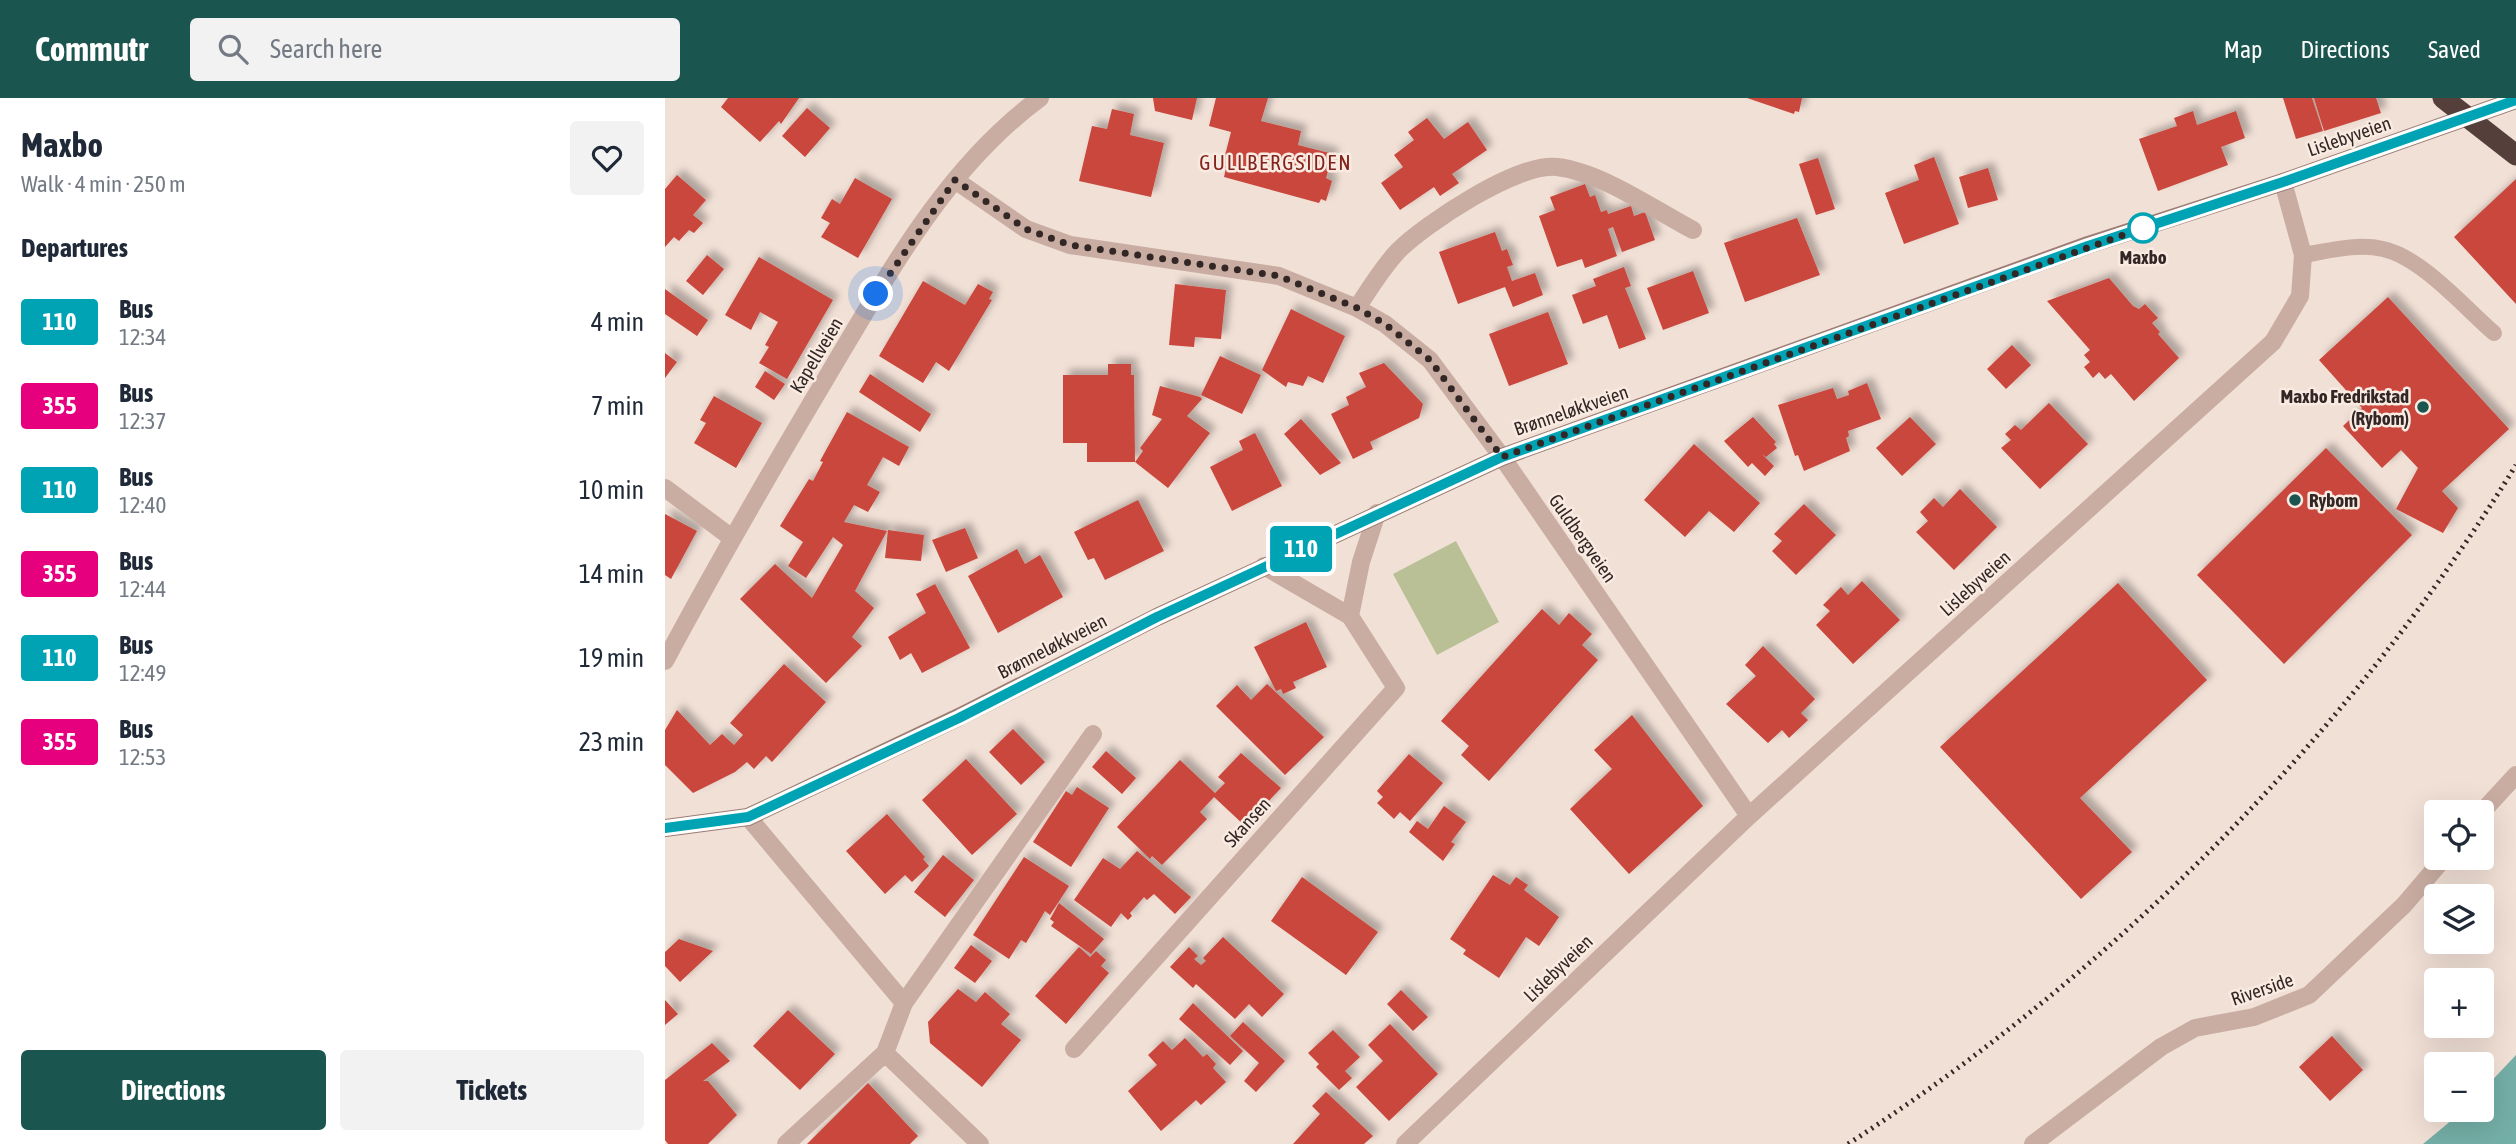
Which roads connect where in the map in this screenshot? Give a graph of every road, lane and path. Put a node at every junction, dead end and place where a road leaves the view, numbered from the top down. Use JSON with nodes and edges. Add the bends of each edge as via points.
{"nodes":[{"id":1,"x":1040,"y":98,"type":"edge"},
{"id":2,"x":2443,"y":98,"type":"edge"},
{"id":3,"x":2516,"y":100,"type":"edge"},
{"id":4,"x":2516,"y":155,"type":"edge"},
{"id":5,"x":955,"y":180,"type":"junction"},
{"id":6,"x":2283,"y":182,"type":"junction"},
{"id":7,"x":1693,"y":230,"type":"dead end"},
{"id":8,"x":2302,"y":256,"type":"junction"},
{"id":9,"x":1357,"y":308,"type":"junction"},
{"id":10,"x":2494,"y":333,"type":"dead end"},
{"id":11,"x":1502,"y":457,"type":"junction"},
{"id":12,"x":665,"y":488,"type":"edge"},
{"id":13,"x":1377,"y":513,"type":"junction"},
{"id":14,"x":732,"y":538,"type":"junction"},
{"id":15,"x":1264,"y":566,"type":"junction"},
{"id":16,"x":1350,"y":616,"type":"junction"},
{"id":17,"x":665,"y":661,"type":"edge"},
{"id":18,"x":1093,"y":734,"type":"dead end"},
{"id":19,"x":2516,"y":775,"type":"edge"},
{"id":20,"x":2493,"y":800,"type":"edge"},
{"id":21,"x":1749,"y":816,"type":"junction"},
{"id":22,"x":748,"y":817,"type":"junction"},
{"id":23,"x":665,"y":828,"type":"edge"},
{"id":24,"x":2434,"y":870,"type":"edge"},
{"id":25,"x":904,"y":1003,"type":"junction"},
{"id":26,"x":1074,"y":1049,"type":"dead end"},
{"id":27,"x":884,"y":1053,"type":"junction"},
{"id":28,"x":786,"y":1144,"type":"edge"},
{"id":29,"x":980,"y":1144,"type":"edge"},
{"id":30,"x":1405,"y":1144,"type":"edge"},
{"id":31,"x":2033,"y":1144,"type":"edge"}],
"edges":[{"from":1,"to":5,"type":"street","name":"Kapellveien","via":[[1009,120]]},
{"from":2,"to":4,"type":"highway","bridge":true},
{"from":3,"to":6,"type":"street","name":"Lislebyveien"},
{"from":5,"to":9,"type":"street","name":"Guldbergveien","via":[[1026,229],[1070,245],[1279,276]]},
{"from":5,"to":14,"type":"street","name":"Kapellveien","via":[[886,278]]},
{"from":6,"to":8,"type":"street","name":"Lislebyveien"},
{"from":6,"to":11,"type":"street","name":"Brønneløkkveien","via":[[2088,246]]},
{"from":7,"to":9,"type":"street","via":[[1590,176],[1555,166],[1536,169],[1492,185],[1429,226],[1399,250]]},
{"from":8,"to":10,"type":"lane","via":[[2349,248],[2383,249],[2411,260]]},
{"from":8,"to":21,"type":"street","name":"Lislebyveien","via":[[2299,296],[2273,342]]},
{"from":9,"to":11,"type":"street","name":"Guldbergveien","via":[[1430,360]]},
{"from":11,"to":13,"type":"street","name":"Brønneløkkveien"},
{"from":11,"to":21,"type":"street","name":"Guldbergveien"},
{"from":12,"to":14,"type":"street"},
{"from":13,"to":15,"type":"street","name":"Brønneløkkveien"},
{"from":13,"to":16,"type":"street"},
{"from":14,"to":17,"type":"street","name":"Kapellveien"},
{"from":15,"to":16,"type":"street","name":"Skansen"},
{"from":15,"to":22,"type":"street","name":"Brønneløkkveien"},
{"from":16,"to":26,"type":"street","name":"Skansen","via":[[1396,688]]},
{"from":18,"to":25,"type":"street"},
{"from":19,"to":20,"type":"street"},
{"from":21,"to":30,"type":"street","name":"Lislebyveien"},
{"from":22,"to":23,"type":"street","name":"Brønneløkkveien"},
{"from":22,"to":25,"type":"street"},
{"from":24,"to":31,"type":"street","name":"Riverside","via":[[2404,905],[2309,995],[2254,1017],[2195,1028],[2161,1047]]},
{"from":25,"to":27,"type":"street"},
{"from":27,"to":28,"type":"street"},
{"from":27,"to":29,"type":"street"}]}
